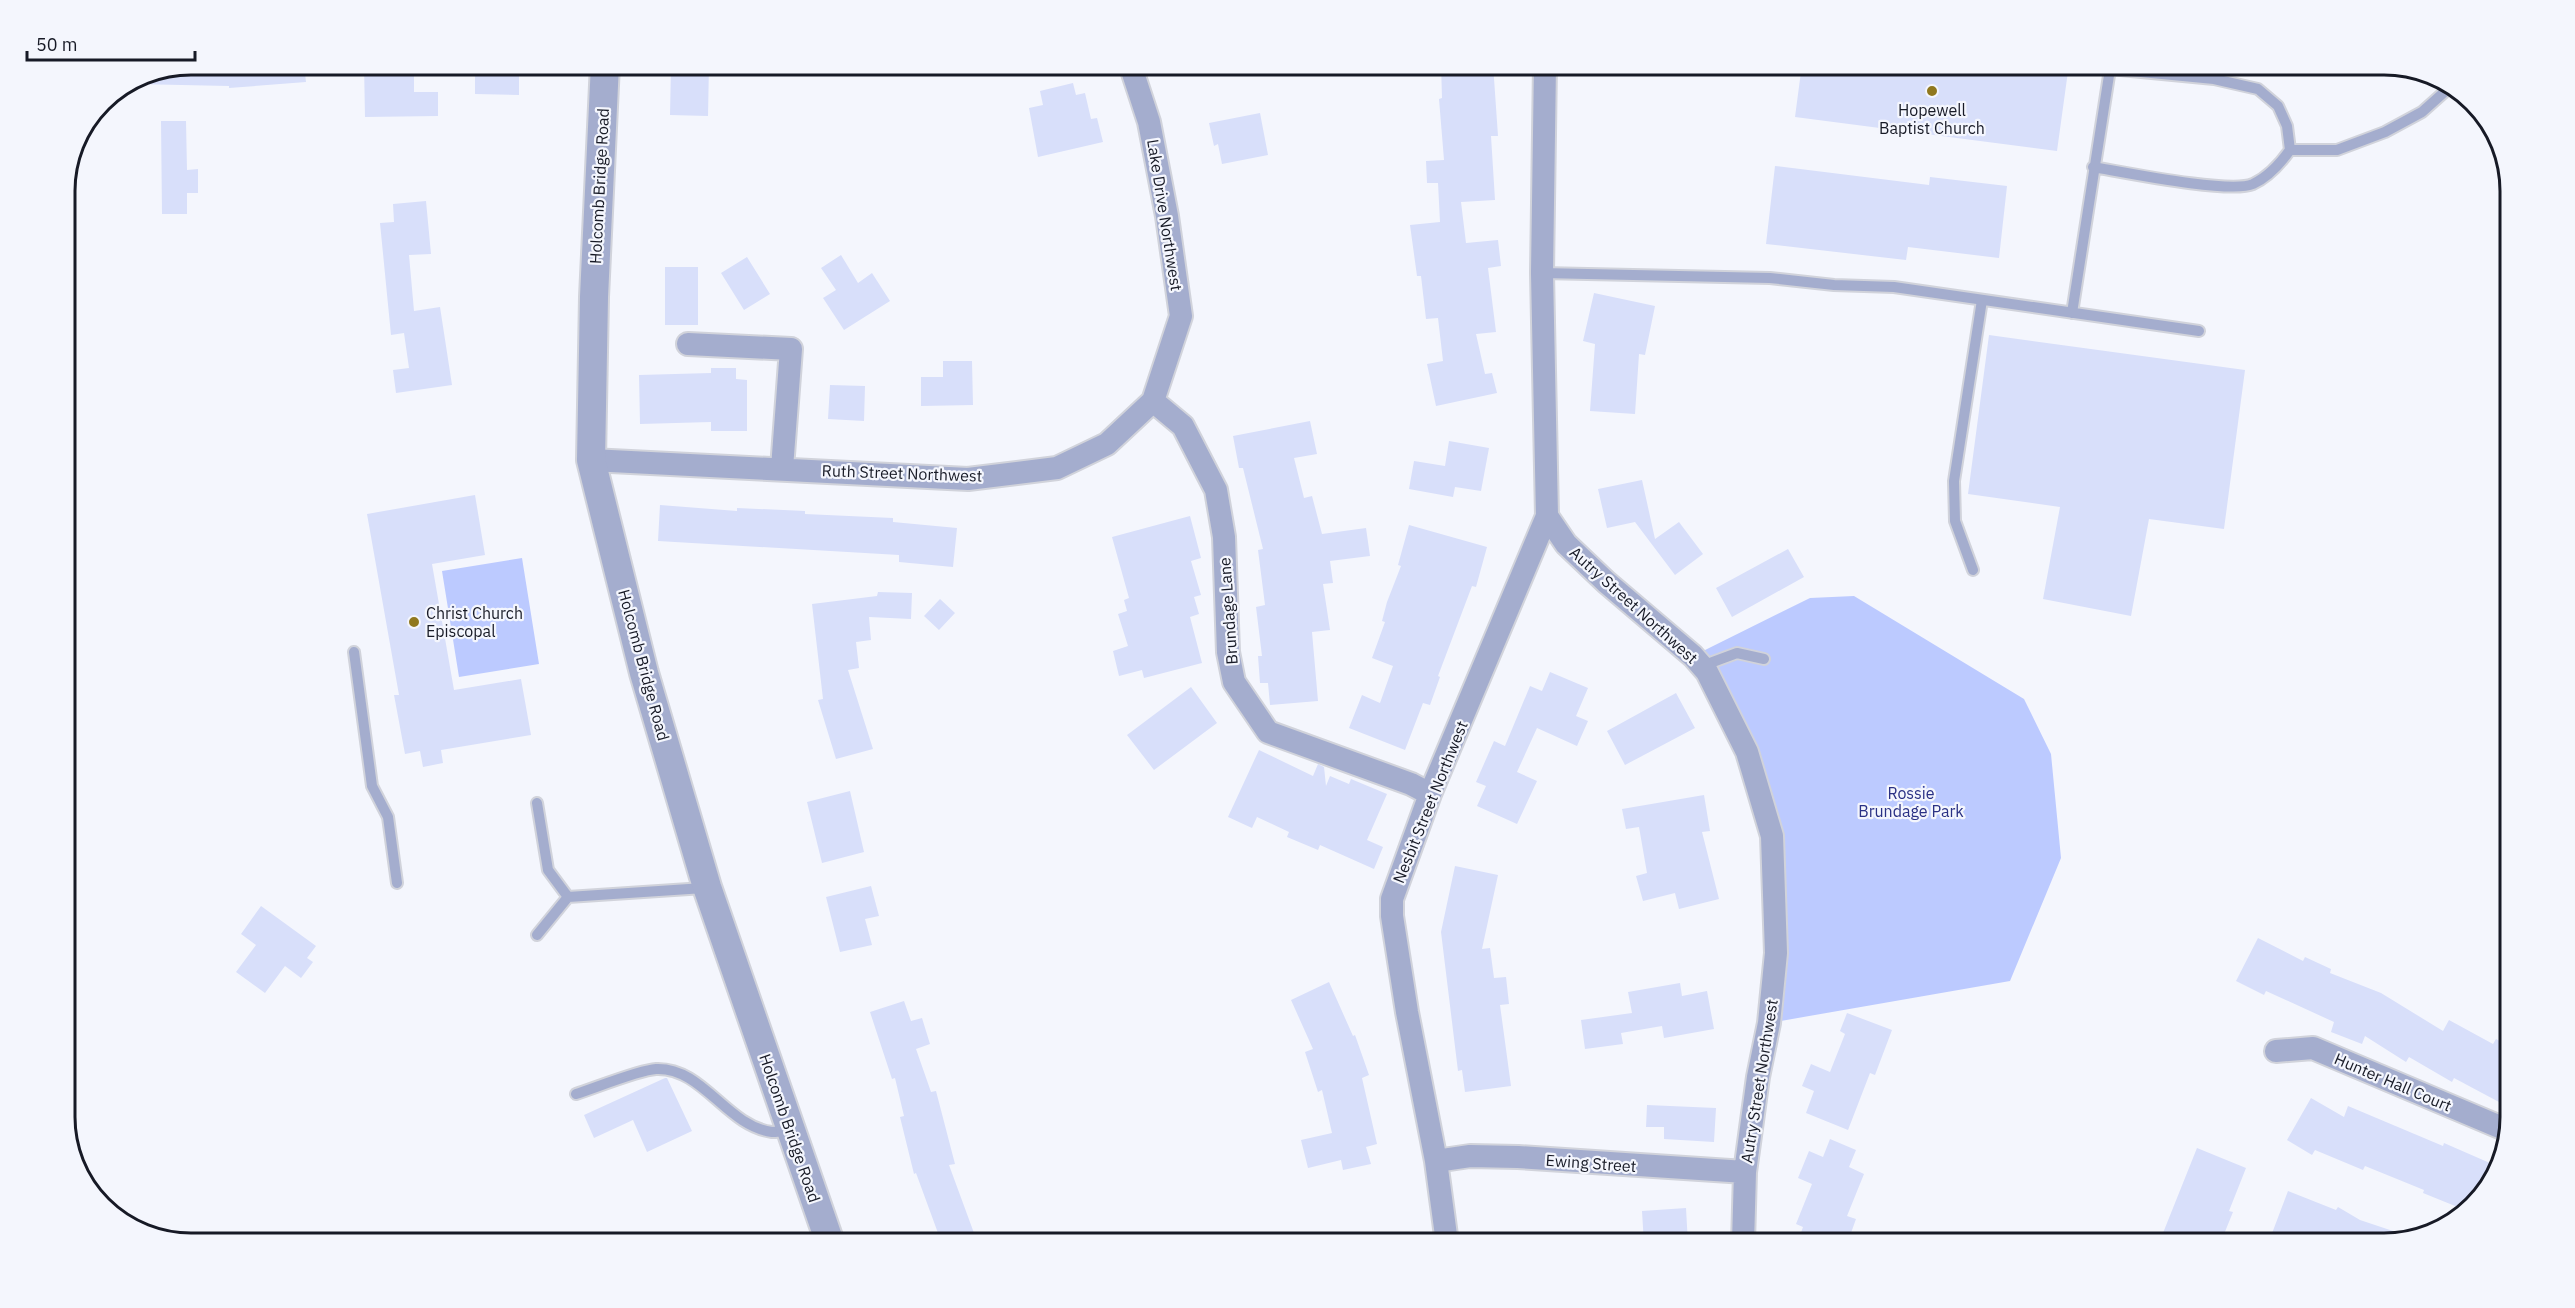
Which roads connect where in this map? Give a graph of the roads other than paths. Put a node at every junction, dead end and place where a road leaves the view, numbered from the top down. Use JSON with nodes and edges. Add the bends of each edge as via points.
{"nodes":[{"id":1,"x":604,"y":75,"type":"edge"},
{"id":2,"x":1134,"y":75,"type":"edge"},
{"id":3,"x":1545,"y":75,"type":"edge"},
{"id":4,"x":2109,"y":75,"type":"edge"},
{"id":5,"x":2179,"y":75,"type":"edge"},
{"id":6,"x":2444,"y":92,"type":"edge"},
{"id":7,"x":2290,"y":150,"type":"junction"},
{"id":8,"x":2093,"y":167,"type":"junction"},
{"id":9,"x":1542,"y":273,"type":"junction"},
{"id":10,"x":1982,"y":300,"type":"junction"},
{"id":11,"x":2072,"y":313,"type":"junction"},
{"id":12,"x":2199,"y":331,"type":"dead end"},
{"id":13,"x":688,"y":344,"type":"dead end"},
{"id":14,"x":1165,"y":366,"type":"joint"},
{"id":15,"x":1153,"y":400,"type":"junction"},
{"id":16,"x":591,"y":460,"type":"junction"},
{"id":17,"x":782,"y":468,"type":"junction"},
{"id":18,"x":1546,"y":516,"type":"junction"},
{"id":19,"x":1973,"y":570,"type":"dead end"},
{"id":20,"x":354,"y":652,"type":"dead end"},
{"id":21,"x":1764,"y":659,"type":"dead end"},
{"id":22,"x":1702,"y":666,"type":"junction"},
{"id":23,"x":1430,"y":794,"type":"junction"},
{"id":24,"x":537,"y":803,"type":"dead end"},
{"id":25,"x":398,"y":883,"type":"dead end"},
{"id":26,"x":707,"y":887,"type":"junction"},
{"id":27,"x":568,"y":897,"type":"junction"},
{"id":28,"x":537,"y":935,"type":"dead end"},
{"id":29,"x":2276,"y":1051,"type":"dead end"},
{"id":30,"x":576,"y":1094,"type":"dead end"},
{"id":31,"x":2500,"y":1128,"type":"edge"},
{"id":32,"x":790,"y":1130,"type":"junction"},
{"id":33,"x":1436,"y":1161,"type":"junction"},
{"id":34,"x":1745,"y":1172,"type":"junction"},
{"id":35,"x":826,"y":1233,"type":"edge"},
{"id":36,"x":1446,"y":1233,"type":"edge"},
{"id":37,"x":1743,"y":1233,"type":"edge"}],
"edges":[{"from":1,"to":16,"type":"street","name":"Holcomb Bridge Road"},
{"from":2,"to":14,"type":"street","name":"Lake Drive Northwest","via":[[1149,122],[1181,316]]},
{"from":3,"to":9,"type":"street"},
{"from":4,"to":8,"type":"lane"},
{"from":5,"to":7,"type":"lane","via":[[2214,78],[2258,89],[2278,106],[2287,126]]},
{"from":6,"to":7,"type":"lane","via":[[2422,112],[2385,132],[2337,150]]},
{"from":7,"to":8,"type":"lane","via":[[2278,166],[2252,185],[2222,186]]},
{"from":8,"to":11,"type":"lane"},
{"from":9,"to":10,"type":"lane","via":[[1770,278],[1894,287]]},
{"from":9,"to":18,"type":"street"},
{"from":10,"to":11,"type":"lane"},
{"from":10,"to":19,"type":"lane","via":[[1954,482],[1955,521]]},
{"from":11,"to":12,"type":"lane"},
{"from":13,"to":17,"type":"street","via":[[791,349]]},
{"from":14,"to":15,"type":"street","name":"Ruth Street Northwest"},
{"from":15,"to":17,"type":"street","name":"Ruth Street Northwest","via":[[1107,444],[1057,468],[968,479]]},
{"from":15,"to":23,"type":"street","name":"Brundage Lane","via":[[1183,426],[1216,490],[1224,537],[1228,652],[1234,682],[1268,732]]},
{"from":16,"to":17,"type":"street","name":"Ruth Street Northwest"},
{"from":16,"to":26,"type":"street","name":"Holcomb Bridge Road","via":[[644,673]]},
{"from":18,"to":22,"type":"street","name":"Autry Street Northwest","via":[[1566,544]]},
{"from":18,"to":23,"type":"street","name":"Nesbit Street Northwest"},
{"from":20,"to":25,"type":"lane","via":[[372,786],[388,817]]},
{"from":21,"to":22,"type":"lane","via":[[1737,653]]},
{"from":22,"to":34,"type":"street","name":"Autry Street Northwest","via":[[1747,752],[1772,836],[1776,953]]},
{"from":23,"to":33,"type":"street","name":"Nesbit Street Northwest","via":[[1397,882],[1392,916]]},
{"from":24,"to":27,"type":"lane","via":[[548,870]]},
{"from":26,"to":27,"type":"lane"},
{"from":26,"to":32,"type":"street","name":"Holcomb Bridge Road"},
{"from":27,"to":28,"type":"lane"},
{"from":29,"to":31,"type":"street","name":"Hunter Hall Court","via":[[2313,1048]]},
{"from":30,"to":32,"type":"lane","via":[[654,1069],[672,1070],[694,1081],[747,1124],[772,1132]]},
{"from":32,"to":35,"type":"street","name":"Holcomb Bridge Road"},
{"from":33,"to":34,"type":"street","name":"Ewing Street","via":[[1470,1156],[1518,1157]]},
{"from":33,"to":36,"type":"street","name":"Nesbit Street Northwest"},
{"from":34,"to":37,"type":"street","name":"Autry Street Northwest"}]}
